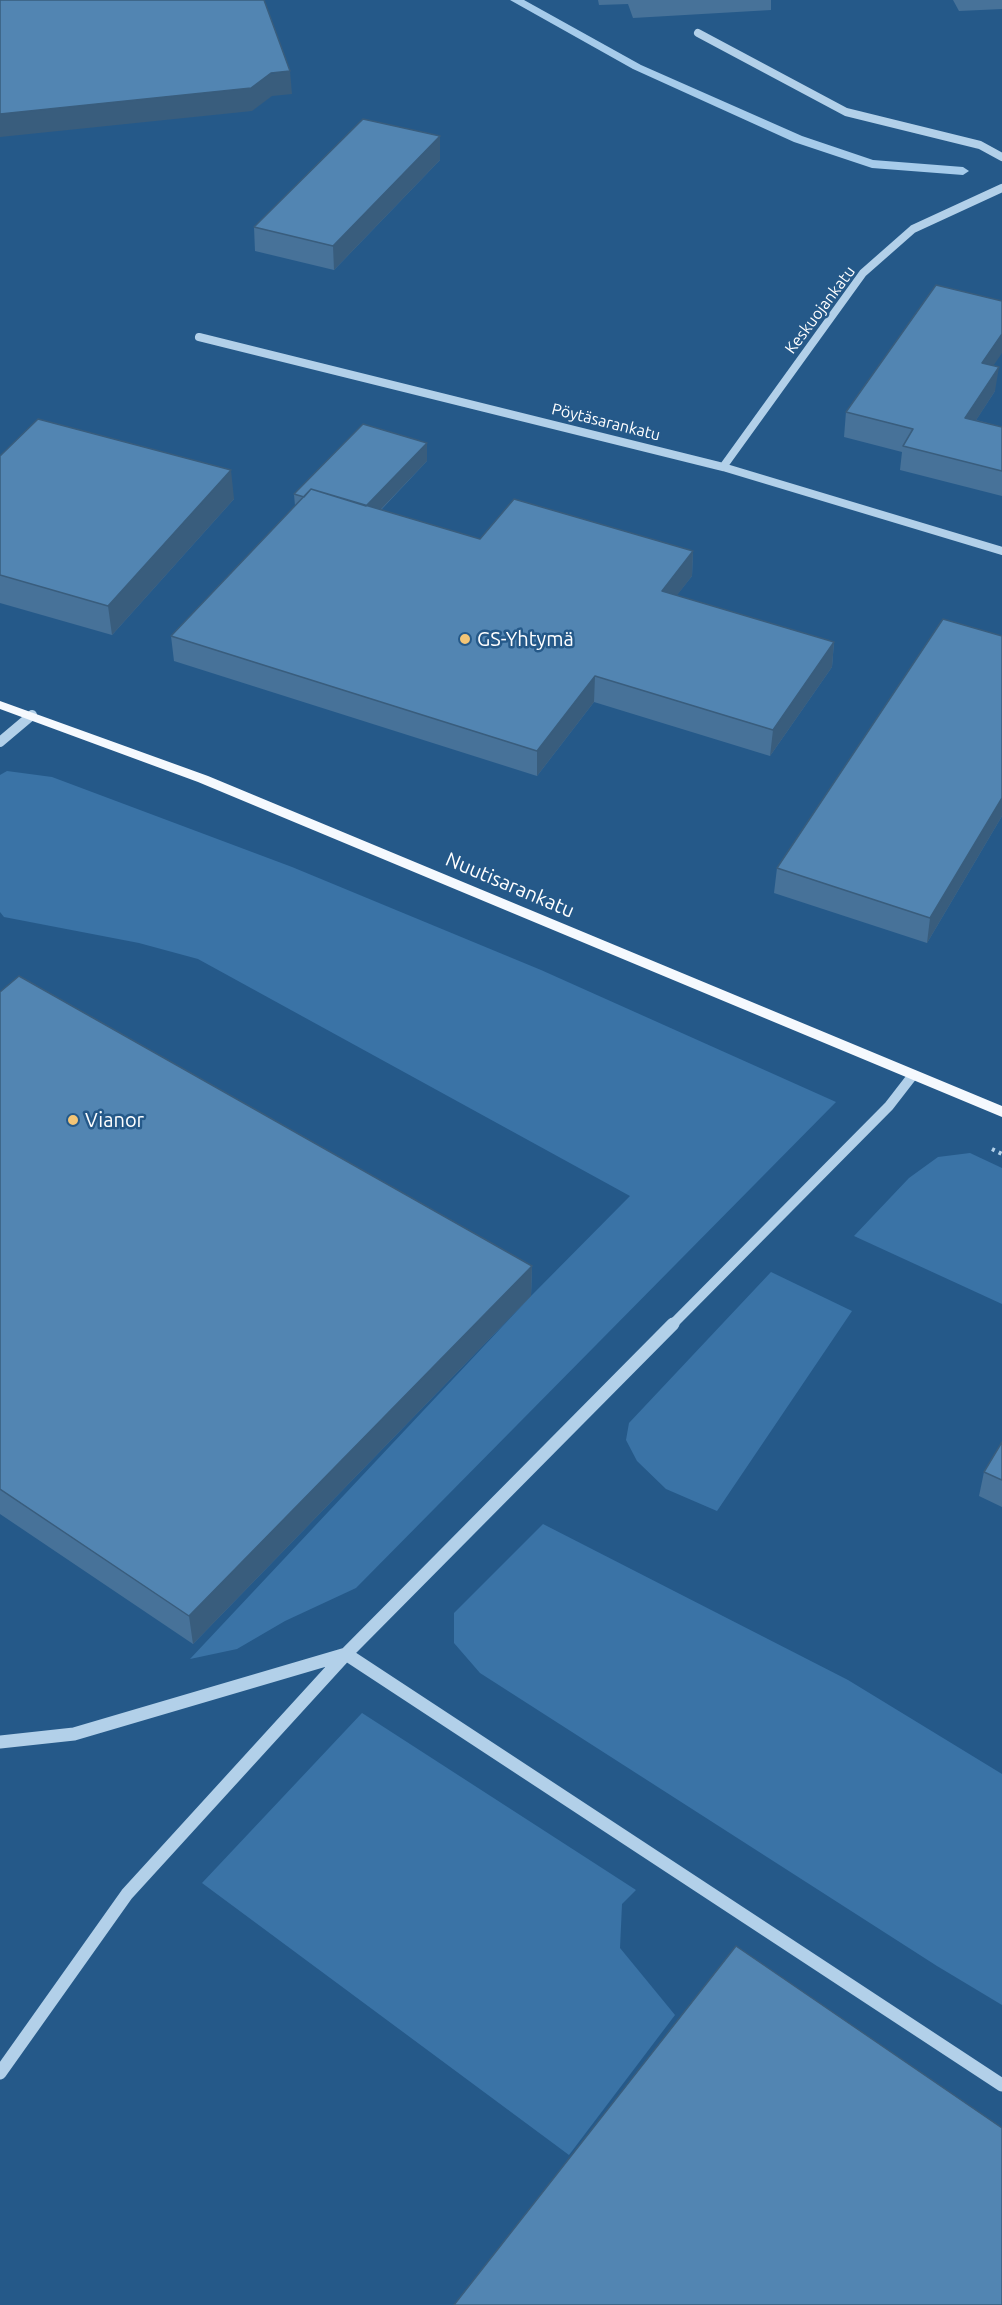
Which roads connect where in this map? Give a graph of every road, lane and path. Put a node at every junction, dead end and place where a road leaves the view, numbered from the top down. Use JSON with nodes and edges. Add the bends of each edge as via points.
{"nodes":[{"id":1,"x":698,"y":33,"type":"dead end"},
{"id":2,"x":1002,"y":157,"type":"edge"},
{"id":3,"x":1002,"y":188,"type":"edge"},
{"id":4,"x":199,"y":337,"type":"dead end"},
{"id":5,"x":723,"y":467,"type":"junction"},
{"id":6,"x":1002,"y":551,"type":"edge"},
{"id":7,"x":0,"y":705,"type":"edge"},
{"id":8,"x":32,"y":715,"type":"junction"},
{"id":9,"x":0,"y":742,"type":"edge"},
{"id":10,"x":913,"y":1075,"type":"junction"},
{"id":11,"x":1002,"y":1112,"type":"edge"},
{"id":12,"x":346,"y":1654,"type":"junction"},
{"id":13,"x":0,"y":1742,"type":"edge"},
{"id":14,"x":0,"y":2073,"type":"edge"},
{"id":15,"x":1002,"y":2085,"type":"edge"}],
"edges":[{"from":1,"to":2,"type":"street","via":[[846,112],[980,145]]},
{"from":3,"to":5,"type":"street","name":"Keskuojankatu","via":[[913,229],[863,273]]},
{"from":4,"to":5,"type":"street","name":"Pöytäsarankatu"},
{"from":5,"to":6,"type":"street","name":"Pöytäsarankatu"},
{"from":7,"to":8,"type":"main road","name":"Nuutisarankatu"},
{"from":8,"to":9,"type":"street"},
{"from":8,"to":10,"type":"main road","name":"Nuutisarankatu","via":[[225,788]]},
{"from":10,"to":11,"type":"main road","name":"Nuutisarankatu"},
{"from":10,"to":12,"type":"street","via":[[889,1106]]},
{"from":12,"to":13,"type":"street","via":[[74,1734]]},
{"from":12,"to":14,"type":"street","via":[[127,1894]]},
{"from":12,"to":15,"type":"street"}]}
